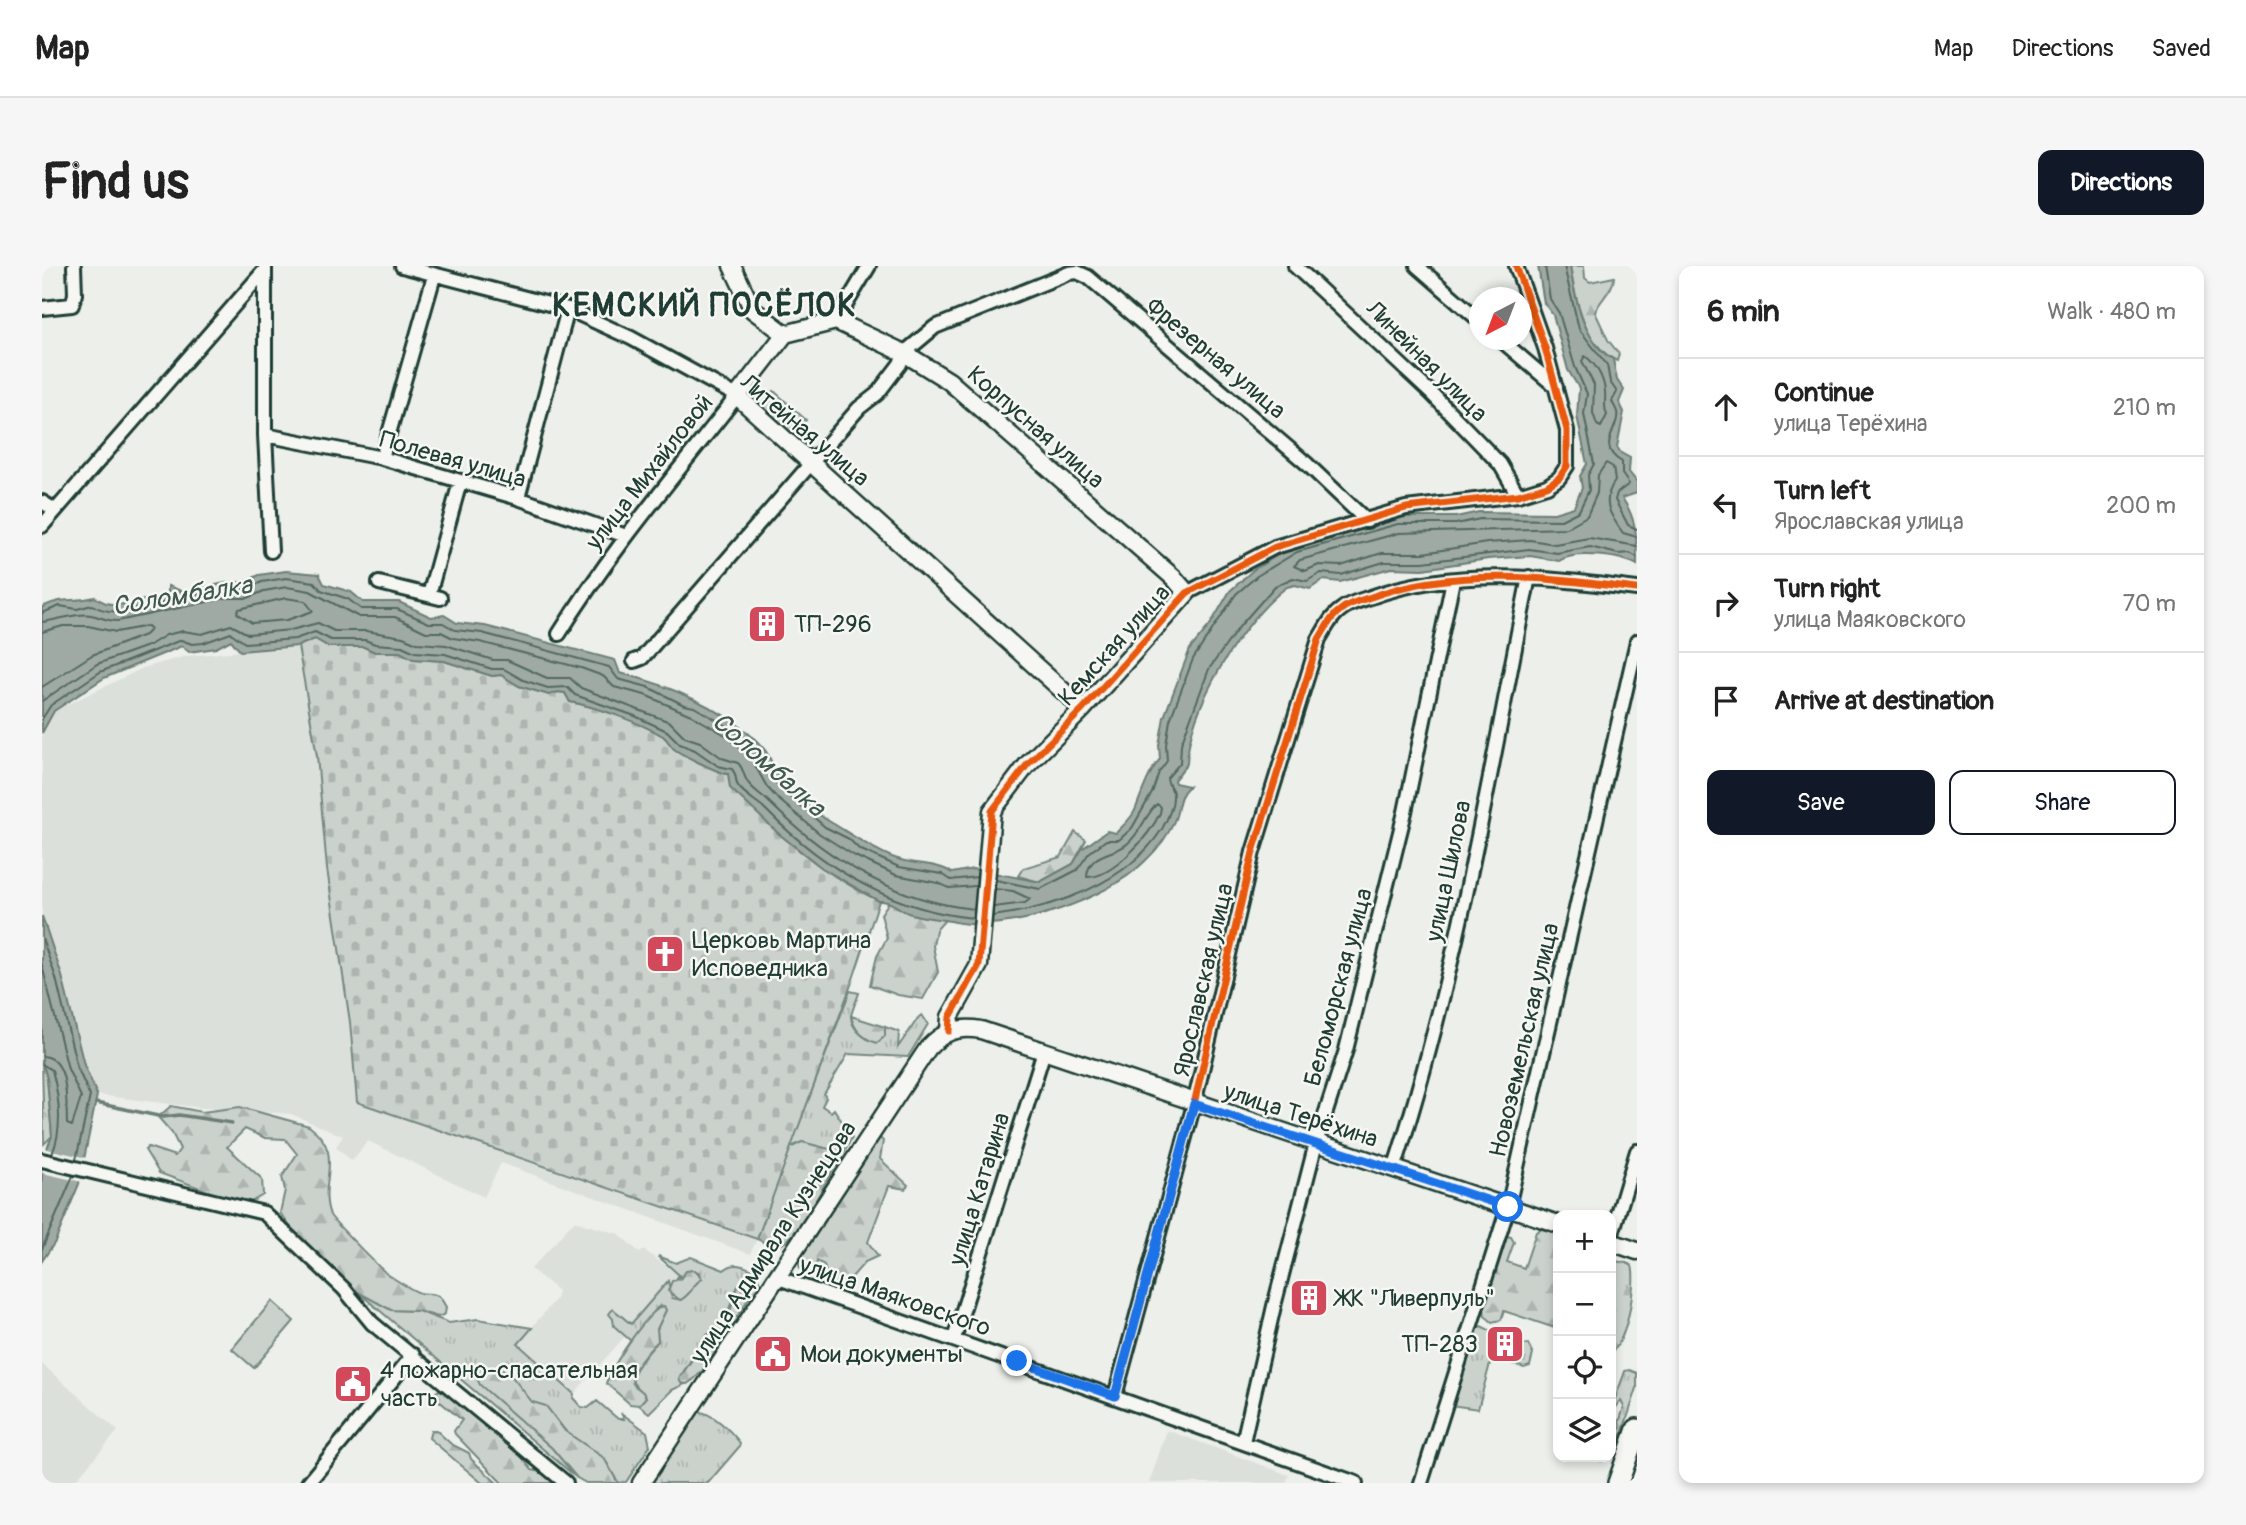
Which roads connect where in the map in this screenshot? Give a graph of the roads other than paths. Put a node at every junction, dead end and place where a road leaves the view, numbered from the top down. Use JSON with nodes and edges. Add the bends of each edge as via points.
{"nodes":[{"id":1,"x":74,"y":266,"type":"edge"},
{"id":2,"x":402,"y":266,"type":"edge"},
{"id":3,"x":732,"y":266,"type":"edge"},
{"id":4,"x":869,"y":266,"type":"edge"},
{"id":5,"x":1296,"y":266,"type":"edge"},
{"id":6,"x":1417,"y":266,"type":"edge"},
{"id":7,"x":1516,"y":266,"type":"edge"},
{"id":8,"x":265,"y":269,"type":"edge"},
{"id":9,"x":435,"y":275,"type":"junction"},
{"id":10,"x":42,"y":309,"type":"edge"},
{"id":11,"x":568,"y":309,"type":"junction"},
{"id":12,"x":1469,"y":311,"type":"edge"},
{"id":13,"x":836,"y":321,"type":"junction"},
{"id":14,"x":785,"y":334,"type":"junction"},
{"id":15,"x":1513,"y":350,"type":"edge"},
{"id":16,"x":904,"y":353,"type":"junction"},
{"id":17,"x":1556,"y":387,"type":"junction"},
{"id":18,"x":737,"y":396,"type":"junction"},
{"id":19,"x":265,"y":435,"type":"junction"},
{"id":20,"x":382,"y":458,"type":"junction"},
{"id":21,"x":811,"y":463,"type":"junction"},
{"id":22,"x":460,"y":482,"type":"junction"},
{"id":23,"x":1518,"y":495,"type":"junction"},
{"id":24,"x":518,"y":498,"type":"junction"},
{"id":25,"x":42,"y":502,"type":"edge"},
{"id":26,"x":55,"y":510,"type":"junction"},
{"id":27,"x":1367,"y":522,"type":"junction"},
{"id":28,"x":42,"y":526,"type":"edge"},
{"id":29,"x":626,"y":536,"type":"junction"},
{"id":30,"x":271,"y":551,"type":"dead end"},
{"id":31,"x":1529,"y":578,"type":"junction"},
{"id":32,"x":1453,"y":580,"type":"junction"},
{"id":33,"x":379,"y":583,"type":"dead end"},
{"id":34,"x":1637,"y":589,"type":"edge"},
{"id":35,"x":1187,"y":593,"type":"junction"},
{"id":36,"x":559,"y":634,"type":"dead end"},
{"id":37,"x":1637,"y":641,"type":"edge"},
{"id":38,"x":634,"y":661,"type":"dead end"},
{"id":39,"x":1083,"y":709,"type":"junction"},
{"id":40,"x":949,"y":1031,"type":"junction"},
{"id":41,"x":1044,"y":1051,"type":"junction"},
{"id":42,"x":1194,"y":1104,"type":"junction"},
{"id":43,"x":1316,"y":1143,"type":"junction"},
{"id":44,"x":1637,"y":1151,"type":"edge"},
{"id":45,"x":42,"y":1160,"type":"edge"},
{"id":46,"x":1394,"y":1169,"type":"junction"},
{"id":47,"x":1508,"y":1207,"type":"junction"},
{"id":48,"x":1553,"y":1222,"type":"edge"},
{"id":49,"x":1616,"y":1223,"type":"edge"},
{"id":50,"x":1616,"y":1242,"type":"edge"},
{"id":51,"x":1637,"y":1251,"type":"edge"},
{"id":52,"x":776,"y":1277,"type":"junction"},
{"id":53,"x":954,"y":1339,"type":"junction"},
{"id":54,"x":413,"y":1355,"type":"junction"},
{"id":55,"x":1115,"y":1396,"type":"junction"},
{"id":56,"x":1637,"y":1429,"type":"edge"},
{"id":57,"x":1243,"y":1442,"type":"junction"},
{"id":58,"x":308,"y":1483,"type":"edge"},
{"id":59,"x":566,"y":1483,"type":"edge"},
{"id":60,"x":641,"y":1483,"type":"edge"},
{"id":61,"x":1356,"y":1483,"type":"edge"},
{"id":62,"x":1421,"y":1483,"type":"edge"},
{"id":63,"x":1618,"y":1483,"type":"edge"}],
"edges":[{"from":1,"to":10,"type":"street","via":[[72,305]]},
{"from":2,"to":9,"type":"street","name":"Литейная улица"},
{"from":3,"to":14,"type":"street","via":[[753,310]]},
{"from":4,"to":13,"type":"street"},
{"from":5,"to":23,"type":"street","name":"Линейная улица","via":[[1442,404],[1500,464]]},
{"from":6,"to":12,"type":"street"},
{"from":7,"to":17,"type":"street"},
{"from":8,"to":19,"type":"street"},
{"from":8,"to":26,"type":"street"},
{"from":9,"to":11,"type":"street","name":"Литейная улица"},
{"from":9,"to":20,"type":"street"},
{"from":11,"to":18,"type":"street","name":"Литейная улица"},
{"from":11,"to":24,"type":"street"},
{"from":13,"to":14,"type":"street"},
{"from":13,"to":16,"type":"street","name":"Корпусная улица"},
{"from":14,"to":18,"type":"street","name":"улица Михайловой"},
{"from":15,"to":17,"type":"street"},
{"from":16,"to":21,"type":"street","name":"Фрезерная улица","via":[[877,394]]},
{"from":16,"to":27,"type":"street","name":"Фрезерная улица","via":[[935,327],[1077,272],[1273,434]]},
{"from":16,"to":35,"type":"street","name":"Корпусная улица","via":[[949,381]]},
{"from":17,"to":23,"type":"street","name":"Кемская улица","via":[[1567,430],[1567,466],[1547,486]]},
{"from":18,"to":21,"type":"street","name":"Литейная улица"},
{"from":18,"to":29,"type":"street","name":"улица Михайловой"},
{"from":19,"to":20,"type":"street","name":"Полевая улица"},
{"from":19,"to":30,"type":"street"},
{"from":20,"to":22,"type":"street","name":"Полевая улица"},
{"from":21,"to":38,"type":"street","name":"Фрезерная улица","via":[[642,658]]},
{"from":21,"to":39,"type":"street","name":"Литейная улица"},
{"from":22,"to":24,"type":"street","name":"Полевая улица"},
{"from":22,"to":33,"type":"street","via":[[435,596]]},
{"from":23,"to":27,"type":"street","name":"Кемская улица","via":[[1406,508]]},
{"from":24,"to":29,"type":"street","name":"Полевая улица"},
{"from":25,"to":26,"type":"street"},
{"from":26,"to":28,"type":"street"},
{"from":27,"to":35,"type":"street","name":"Кемская улица","via":[[1275,547]]},
{"from":29,"to":36,"type":"street","name":"улица Михайловой"},
{"from":31,"to":32,"type":"street"},
{"from":31,"to":34,"type":"street"},
{"from":31,"to":46,"type":"street","name":"улица Шилова","via":[[1428,1057]]},
{"from":32,"to":42,"type":"street","name":"Ярославская улица","via":[[1395,588],[1343,607],[1319,639],[1253,852]]},
{"from":32,"to":43,"type":"street","name":"Беломорская улица","via":[[1405,812],[1346,1050]]},
{"from":35,"to":39,"type":"street","name":"Кемская улица"},
{"from":37,"to":47,"type":"street","name":"Новоземельская улица"},
{"from":39,"to":40,"type":"street","name":"Кемская улица","via":[[1027,765],[992,811],[981,950],[976,971],[950,1017]]},
{"from":40,"to":41,"type":"street","name":"улица Терёхина","via":[[981,1030]]},
{"from":40,"to":52,"type":"street","name":"улица Адмирала Кузнецова","via":[[928,1048]]},
{"from":41,"to":42,"type":"street","name":"улица Терёхина"},
{"from":41,"to":53,"type":"street","name":"улица Катарина"},
{"from":42,"to":43,"type":"street","name":"улица Терёхина"},
{"from":42,"to":55,"type":"street","name":"Ярославская улица"},
{"from":43,"to":46,"type":"street","name":"улица Терёхина"},
{"from":43,"to":57,"type":"street","name":"Беломорская улица"},
{"from":44,"to":49,"type":"street"},
{"from":45,"to":54,"type":"street","via":[[264,1213],[344,1289],[372,1323]]},
{"from":46,"to":47,"type":"street","name":"улица Терёхина"},
{"from":47,"to":48,"type":"street","name":"улица Терёхина"},
{"from":47,"to":62,"type":"street","name":"Новоземельская улица"},
{"from":50,"to":51,"type":"street"},
{"from":52,"to":53,"type":"street","name":"улица Маяковского"},
{"from":52,"to":60,"type":"street","name":"улица Адмирала Кузнецова"},
{"from":53,"to":55,"type":"street","name":"улица Маяковского"},
{"from":54,"to":58,"type":"street"},
{"from":54,"to":59,"type":"street"},
{"from":55,"to":57,"type":"street","name":"улица Маяковского"},
{"from":56,"to":63,"type":"main road"},
{"from":57,"to":61,"type":"street","name":"улица Маяковского"}]}
